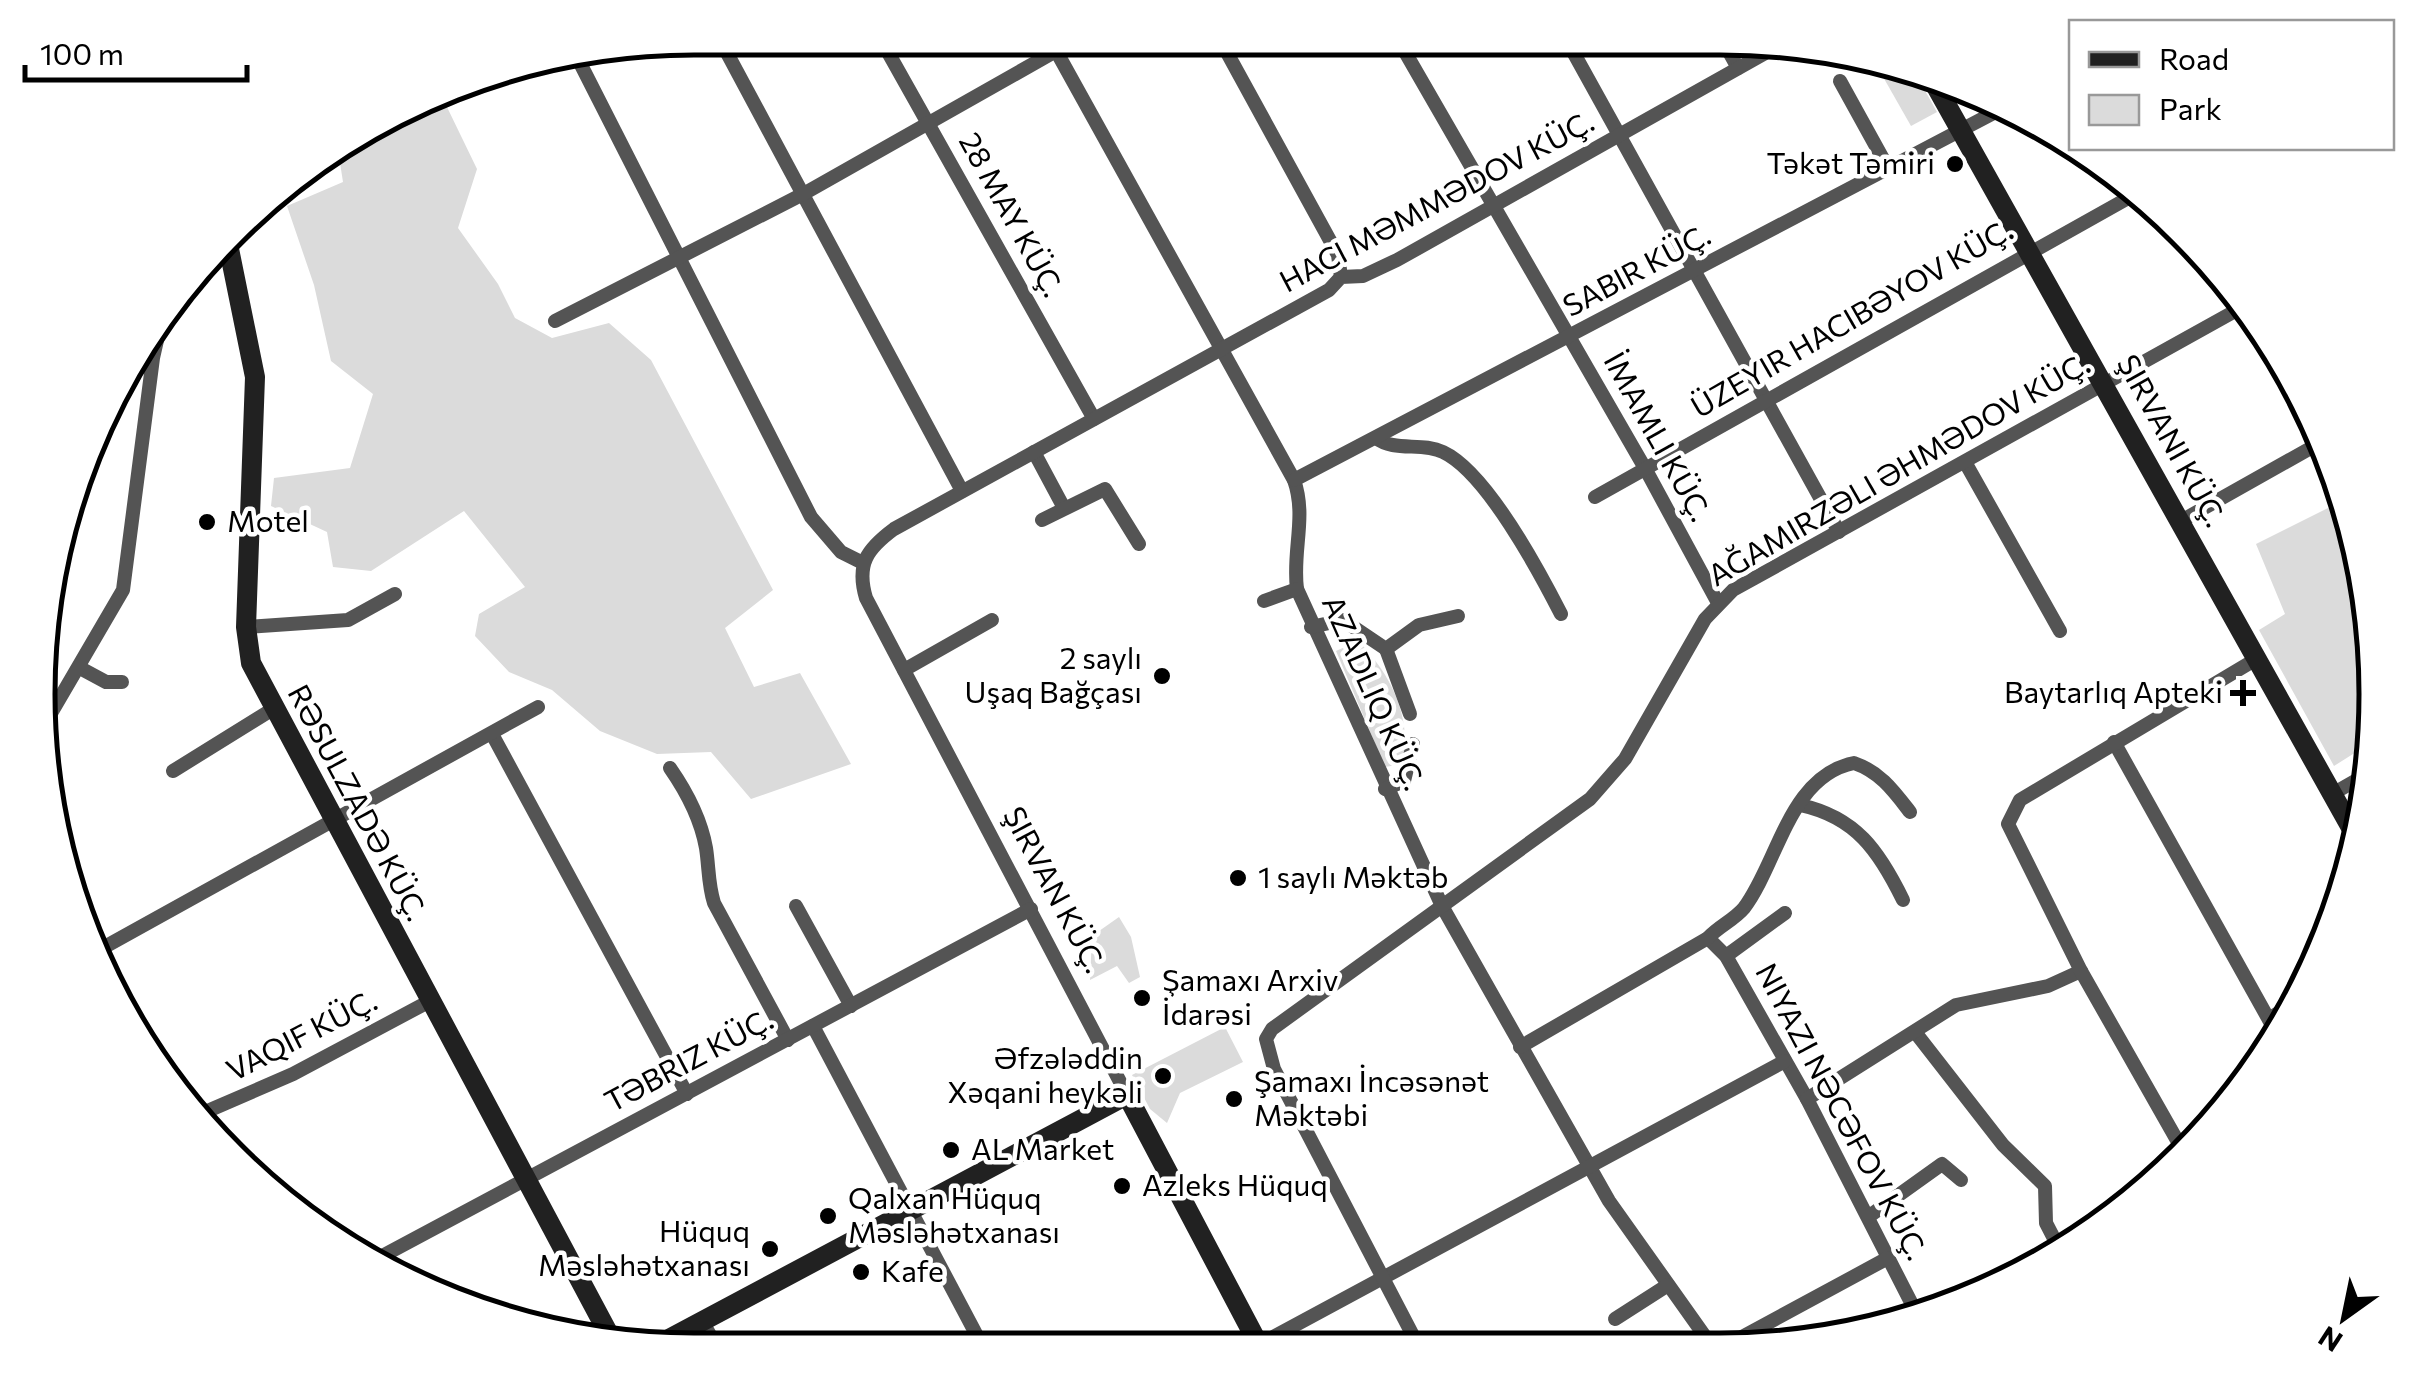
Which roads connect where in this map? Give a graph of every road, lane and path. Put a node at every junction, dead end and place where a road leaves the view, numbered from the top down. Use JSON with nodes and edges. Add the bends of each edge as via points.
{"nodes":[{"id":1,"x":728,"y":55,"type":"edge"},
{"id":2,"x":890,"y":55,"type":"edge"},
{"id":3,"x":1036,"y":55,"type":"edge"},
{"id":4,"x":1058,"y":55,"type":"edge"},
{"id":5,"x":1229,"y":55,"type":"edge"},
{"id":6,"x":1407,"y":55,"type":"edge"},
{"id":7,"x":1575,"y":55,"type":"edge"},
{"id":8,"x":1731,"y":55,"type":"edge"},
{"id":9,"x":1760,"y":56,"type":"edge"},
{"id":10,"x":580,"y":65,"type":"edge"},
{"id":11,"x":1738,"y":68,"type":"junction"},
{"id":12,"x":1840,"y":81,"type":"dead end"},
{"id":13,"x":1941,"y":95,"type":"edge"},
{"id":14,"x":1989,"y":115,"type":"edge"},
{"id":15,"x":928,"y":123,"type":"junction"},
{"id":16,"x":1961,"y":130,"type":"junction"},
{"id":17,"x":1621,"y":135,"type":"junction"},
{"id":18,"x":1888,"y":168,"type":"junction"},
{"id":19,"x":805,"y":193,"type":"junction"},
{"id":20,"x":2124,"y":200,"type":"edge"},
{"id":21,"x":1494,"y":206,"type":"junction"},
{"id":22,"x":2028,"y":251,"type":"junction"},
{"id":23,"x":226,"y":260,"type":"edge"},
{"id":24,"x":678,"y":260,"type":"junction"},
{"id":25,"x":1695,"y":272,"type":"junction"},
{"id":26,"x":1341,"y":277,"type":"junction"},
{"id":27,"x":2232,"y":313,"type":"edge"},
{"id":28,"x":556,"y":321,"type":"dead end"},
{"id":29,"x":1570,"y":338,"type":"junction"},
{"id":30,"x":1223,"y":348,"type":"junction"},
{"id":31,"x":153,"y":356,"type":"edge"},
{"id":32,"x":2105,"y":384,"type":"junction"},
{"id":33,"x":1764,"y":399,"type":"junction"},
{"id":34,"x":1094,"y":419,"type":"junction"},
{"id":35,"x":1376,"y":438,"type":"junction"},
{"id":36,"x":2310,"y":449,"type":"edge"},
{"id":37,"x":1034,"y":452,"type":"junction"},
{"id":38,"x":1965,"y":462,"type":"junction"},
{"id":39,"x":1646,"y":470,"type":"junction"},
{"id":40,"x":1294,"y":480,"type":"junction"},
{"id":41,"x":962,"y":491,"type":"junction"},
{"id":42,"x":1595,"y":497,"type":"dead end"},
{"id":43,"x":1064,"y":508,"type":"junction"},
{"id":44,"x":1042,"y":520,"type":"dead end"},
{"id":45,"x":2181,"y":521,"type":"junction"},
{"id":46,"x":1839,"y":532,"type":"junction"},
{"id":47,"x":1139,"y":544,"type":"dead end"},
{"id":48,"x":862,"y":562,"type":"junction"},
{"id":49,"x":1297,"y":589,"type":"junction"},
{"id":50,"x":395,"y":594,"type":"dead end"},
{"id":51,"x":1264,"y":601,"type":"dead end"},
{"id":52,"x":1718,"y":603,"type":"junction"},
{"id":53,"x":1561,"y":614,"type":"dead end"},
{"id":54,"x":1458,"y":616,"type":"dead end"},
{"id":55,"x":992,"y":620,"type":"dead end"},
{"id":56,"x":246,"y":627,"type":"junction"},
{"id":57,"x":1311,"y":627,"type":"junction"},
{"id":58,"x":2060,"y":631,"type":"dead end"},
{"id":59,"x":1386,"y":649,"type":"junction"},
{"id":60,"x":2258,"y":658,"type":"junction"},
{"id":61,"x":80,"y":668,"type":"junction"},
{"id":62,"x":904,"y":670,"type":"junction"},
{"id":63,"x":122,"y":682,"type":"dead end"},
{"id":64,"x":538,"y":707,"type":"dead end"},
{"id":65,"x":55,"y":708,"type":"edge"},
{"id":66,"x":273,"y":710,"type":"junction"},
{"id":67,"x":1410,"y":714,"type":"dead end"},
{"id":68,"x":492,"y":734,"type":"junction"},
{"id":69,"x":2114,"y":742,"type":"junction"},
{"id":70,"x":1413,"y":744,"type":"dead end"},
{"id":71,"x":670,"y":768,"type":"dead end"},
{"id":72,"x":173,"y":771,"type":"dead end"},
{"id":73,"x":2353,"y":781,"type":"edge"},
{"id":74,"x":1385,"y":789,"type":"junction"},
{"id":75,"x":2334,"y":793,"type":"junction"},
{"id":76,"x":1800,"y":805,"type":"junction"},
{"id":77,"x":1910,"y":812,"type":"dead end"},
{"id":78,"x":2347,"y":819,"type":"edge"},
{"id":79,"x":334,"y":823,"type":"junction"},
{"id":80,"x":1903,"y":900,"type":"dead end"},
{"id":81,"x":796,"y":906,"type":"dead end"},
{"id":82,"x":1442,"y":906,"type":"junction"},
{"id":83,"x":1031,"y":910,"type":"junction"},
{"id":84,"x":1785,"y":913,"type":"dead end"},
{"id":85,"x":1708,"y":938,"type":"junction"},
{"id":86,"x":107,"y":946,"type":"edge"},
{"id":87,"x":1726,"y":956,"type":"junction"},
{"id":88,"x":2081,"y":971,"type":"junction"},
{"id":89,"x":430,"y":1002,"type":"junction"},
{"id":90,"x":851,"y":1006,"type":"junction"},
{"id":91,"x":2271,"y":1017,"type":"edge"},
{"id":92,"x":2268,"y":1019,"type":"joint"},
{"id":93,"x":813,"y":1026,"type":"junction"},
{"id":94,"x":1914,"y":1032,"type":"junction"},
{"id":95,"x":788,"y":1040,"type":"junction"},
{"id":96,"x":1520,"y":1047,"type":"junction"},
{"id":97,"x":1785,"y":1061,"type":"junction"},
{"id":98,"x":687,"y":1094,"type":"junction"},
{"id":99,"x":1127,"y":1095,"type":"junction"},
{"id":100,"x":1807,"y":1099,"type":"junction"},
{"id":101,"x":210,"y":1110,"type":"edge"},
{"id":102,"x":2177,"y":1140,"type":"edge"},
{"id":103,"x":1588,"y":1166,"type":"junction"},
{"id":104,"x":526,"y":1180,"type":"junction"},
{"id":105,"x":1961,"y":1180,"type":"dead end"},
{"id":106,"x":911,"y":1210,"type":"junction"},
{"id":107,"x":1868,"y":1217,"type":"junction"},
{"id":108,"x":2054,"y":1238,"type":"edge"},
{"id":109,"x":386,"y":1254,"type":"edge"},
{"id":110,"x":1888,"y":1258,"type":"junction"},
{"id":111,"x":1384,"y":1277,"type":"junction"},
{"id":112,"x":1668,"y":1285,"type":"junction"},
{"id":113,"x":1911,"y":1303,"type":"edge"},
{"id":114,"x":1616,"y":1319,"type":"dead end"},
{"id":115,"x":702,"y":1322,"type":"junction"},
{"id":116,"x":605,"y":1327,"type":"edge"},
{"id":117,"x":1748,"y":1332,"type":"edge"},
{"id":118,"x":681,"y":1333,"type":"edge"},
{"id":119,"x":709,"y":1333,"type":"edge"},
{"id":120,"x":976,"y":1333,"type":"edge"},
{"id":121,"x":1249,"y":1333,"type":"edge"},
{"id":122,"x":1284,"y":1333,"type":"edge"},
{"id":123,"x":1412,"y":1333,"type":"edge"},
{"id":124,"x":1705,"y":1333,"type":"edge"}],
"edges":[{"from":1,"to":19,"type":"street"},
{"from":2,"to":15,"type":"street","name":"28 MAY KÜÇ."},
{"from":3,"to":15,"type":"street"},
{"from":4,"to":30,"type":"street"},
{"from":5,"to":26,"type":"street","via":[[1338,255]]},
{"from":6,"to":21,"type":"street"},
{"from":7,"to":17,"type":"street"},
{"from":8,"to":11,"type":"street"},
{"from":9,"to":11,"type":"street"},
{"from":10,"to":24,"type":"street"},
{"from":11,"to":17,"type":"street"},
{"from":12,"to":18,"type":"street"},
{"from":13,"to":16,"type":"street","name":"ŞIRVANI KÜÇ."},
{"from":14,"to":16,"type":"street","name":"SABIR KÜÇ."},
{"from":15,"to":19,"type":"street"},
{"from":15,"to":34,"type":"street","name":"28 MAY KÜÇ."},
{"from":16,"to":18,"type":"street","name":"SABIR KÜÇ."},
{"from":16,"to":22,"type":"street","name":"ŞIRVANI KÜÇ."},
{"from":17,"to":21,"type":"street"},
{"from":17,"to":25,"type":"street"},
{"from":18,"to":25,"type":"street","name":"SABIR KÜÇ."},
{"from":19,"to":24,"type":"street"},
{"from":19,"to":41,"type":"street"},
{"from":20,"to":22,"type":"street"},
{"from":21,"to":26,"type":"street","via":[[1379,269]]},
{"from":21,"to":29,"type":"street"},
{"from":22,"to":32,"type":"street","name":"ŞIRVANI KÜÇ."},
{"from":22,"to":33,"type":"street"},
{"from":23,"to":56,"type":"street","name":"RƏSULZADƏ KÜÇ.","via":[[250,342],[256,391]]},
{"from":24,"to":28,"type":"street"},
{"from":24,"to":48,"type":"street","via":[[811,516],[840,552]]},
{"from":25,"to":29,"type":"street","name":"SABIR KÜÇ."},
{"from":25,"to":33,"type":"street"},
{"from":26,"to":30,"type":"street"},
{"from":27,"to":32,"type":"street","name":"AĞAMIRZƏLI ƏHMƏDOV KÜÇ."},
{"from":29,"to":35,"type":"street","name":"SABIR KÜÇ."},
{"from":29,"to":39,"type":"street"},
{"from":30,"to":34,"type":"street"},
{"from":30,"to":40,"type":"street"},
{"from":31,"to":61,"type":"street","via":[[122,590]]},
{"from":32,"to":38,"type":"street","name":"AĞAMIRZƏLI ƏHMƏDOV KÜÇ."},
{"from":32,"to":45,"type":"street","name":"ŞIRVANI KÜÇ."},
{"from":33,"to":39,"type":"street"},
{"from":33,"to":46,"type":"street"},
{"from":34,"to":37,"type":"street"},
{"from":35,"to":40,"type":"street","name":"SABIR KÜÇ."},
{"from":35,"to":53,"type":"street","via":[[1458,460],[1532,558]]},
{"from":36,"to":45,"type":"street"},
{"from":37,"to":41,"type":"street"},
{"from":37,"to":43,"type":"street"},
{"from":38,"to":46,"type":"street","name":"AĞAMIRZƏLI ƏHMƏDOV KÜÇ."},
{"from":38,"to":58,"type":"street"},
{"from":39,"to":42,"type":"street"},
{"from":39,"to":52,"type":"street"},
{"from":40,"to":49,"type":"street","via":[[1302,517],[1294,555]]},
{"from":41,"to":48,"type":"street","via":[[894,529]]},
{"from":43,"to":44,"type":"street"},
{"from":43,"to":47,"type":"street","via":[[1106,489]]},
{"from":45,"to":60,"type":"street","name":"ŞIRVANI KÜÇ."},
{"from":46,"to":52,"type":"street","name":"AĞAMIRZƏLI ƏHMƏDOV KÜÇ."},
{"from":48,"to":62,"type":"street","name":"ŞIRVAN KÜÇ.","via":[[866,598]]},
{"from":49,"to":51,"type":"street"},
{"from":49,"to":57,"type":"street"},
{"from":50,"to":56,"type":"street","via":[[348,620]]},
{"from":52,"to":82,"type":"street","name":"AĞAMIRZƏLI ƏHMƏDOV KÜÇ.","via":[[1603,786]]},
{"from":54,"to":59,"type":"street","via":[[1419,625]]},
{"from":55,"to":62,"type":"street"},
{"from":56,"to":66,"type":"street","name":"RƏSULZADƏ KÜÇ.","via":[[251,663]]},
{"from":57,"to":59,"type":"street","via":[[1343,620]]},
{"from":57,"to":74,"type":"street"},
{"from":59,"to":67,"type":"street"},
{"from":60,"to":69,"type":"street"},
{"from":60,"to":75,"type":"street","name":"ŞIRVANI KÜÇ."},
{"from":61,"to":63,"type":"street","via":[[106,682]]},
{"from":61,"to":65,"type":"street"},
{"from":62,"to":83,"type":"street","name":"ŞIRVAN KÜÇ."},
{"from":64,"to":68,"type":"street"},
{"from":66,"to":72,"type":"street"},
{"from":66,"to":79,"type":"street","name":"RƏSULZADƏ KÜÇ."},
{"from":68,"to":79,"type":"street"},
{"from":68,"to":98,"type":"street"},
{"from":69,"to":88,"type":"street","via":[[2020,800],[2008,824]]},
{"from":69,"to":92,"type":"street"},
{"from":70,"to":74,"type":"street","via":[[1404,782]]},
{"from":71,"to":95,"type":"street","via":[[706,846],[714,903]]},
{"from":73,"to":75,"type":"street"},
{"from":74,"to":82,"type":"street"},
{"from":75,"to":78,"type":"street","name":"ŞIRVANI KÜÇ."},
{"from":76,"to":77,"type":"street","via":[[1829,773],[1854,763],[1881,777]]},
{"from":76,"to":80,"type":"street","via":[[1825,810],[1867,838]]},
{"from":76,"to":85,"type":"street","via":[[1745,906]]},
{"from":79,"to":86,"type":"street"},
{"from":79,"to":89,"type":"street","name":"RƏSULZADƏ KÜÇ."},
{"from":81,"to":90,"type":"street"},
{"from":82,"to":96,"type":"street"},
{"from":82,"to":111,"type":"street","name":"AĞAMIRZƏLI ƏHMƏDOV KÜÇ.","via":[[1293,1010],[1266,1039],[1274,1068]]},
{"from":83,"to":90,"type":"street","name":"TƏBRIZ KÜÇ."},
{"from":83,"to":99,"type":"street","name":"ŞIRVAN KÜÇ."},
{"from":84,"to":87,"type":"street"},
{"from":85,"to":87,"type":"street","name":"NIYAZI NƏCƏFOV KÜÇ."},
{"from":85,"to":96,"type":"street"},
{"from":87,"to":97,"type":"street","name":"NIYAZI NƏCƏFOV KÜÇ."},
{"from":88,"to":94,"type":"street","via":[[2048,986],[1956,1005]]},
{"from":88,"to":102,"type":"street"},
{"from":89,"to":101,"type":"street","name":"VAQIF KÜÇ."},
{"from":89,"to":104,"type":"street","name":"RƏSULZADƏ KÜÇ."},
{"from":90,"to":93,"type":"street","name":"TƏBRIZ KÜÇ."},
{"from":91,"to":92,"type":"street"},
{"from":93,"to":95,"type":"street","name":"TƏBRIZ KÜÇ."},
{"from":93,"to":106,"type":"street"},
{"from":94,"to":100,"type":"street"},
{"from":94,"to":108,"type":"street","via":[[2003,1145],[2046,1186],[2046,1224]]},
{"from":95,"to":98,"type":"street","name":"TƏBRIZ KÜÇ."},
{"from":96,"to":103,"type":"street"},
{"from":97,"to":100,"type":"street","name":"NIYAZI NƏCƏFOV KÜÇ."},
{"from":97,"to":103,"type":"street"},
{"from":98,"to":104,"type":"street","name":"TƏBRIZ KÜÇ."},
{"from":99,"to":106,"type":"street"},
{"from":99,"to":121,"type":"street","name":"ŞIRVAN KÜÇ."},
{"from":100,"to":107,"type":"street","name":"NIYAZI NƏCƏFOV KÜÇ."},
{"from":103,"to":111,"type":"street"},
{"from":103,"to":112,"type":"street"},
{"from":104,"to":109,"type":"street","name":"TƏBRIZ KÜÇ."},
{"from":104,"to":116,"type":"street","name":"RƏSULZADƏ KÜÇ."},
{"from":105,"to":107,"type":"street","via":[[1942,1164]]},
{"from":106,"to":115,"type":"street"},
{"from":106,"to":120,"type":"street"},
{"from":107,"to":110,"type":"street","name":"NIYAZI NƏCƏFOV KÜÇ."},
{"from":110,"to":113,"type":"street","name":"NIYAZI NƏCƏFOV KÜÇ."},
{"from":110,"to":117,"type":"street"},
{"from":111,"to":122,"type":"street"},
{"from":111,"to":123,"type":"street"},
{"from":112,"to":114,"type":"street"},
{"from":112,"to":124,"type":"street"},
{"from":115,"to":118,"type":"street"},
{"from":115,"to":119,"type":"street"}]}
